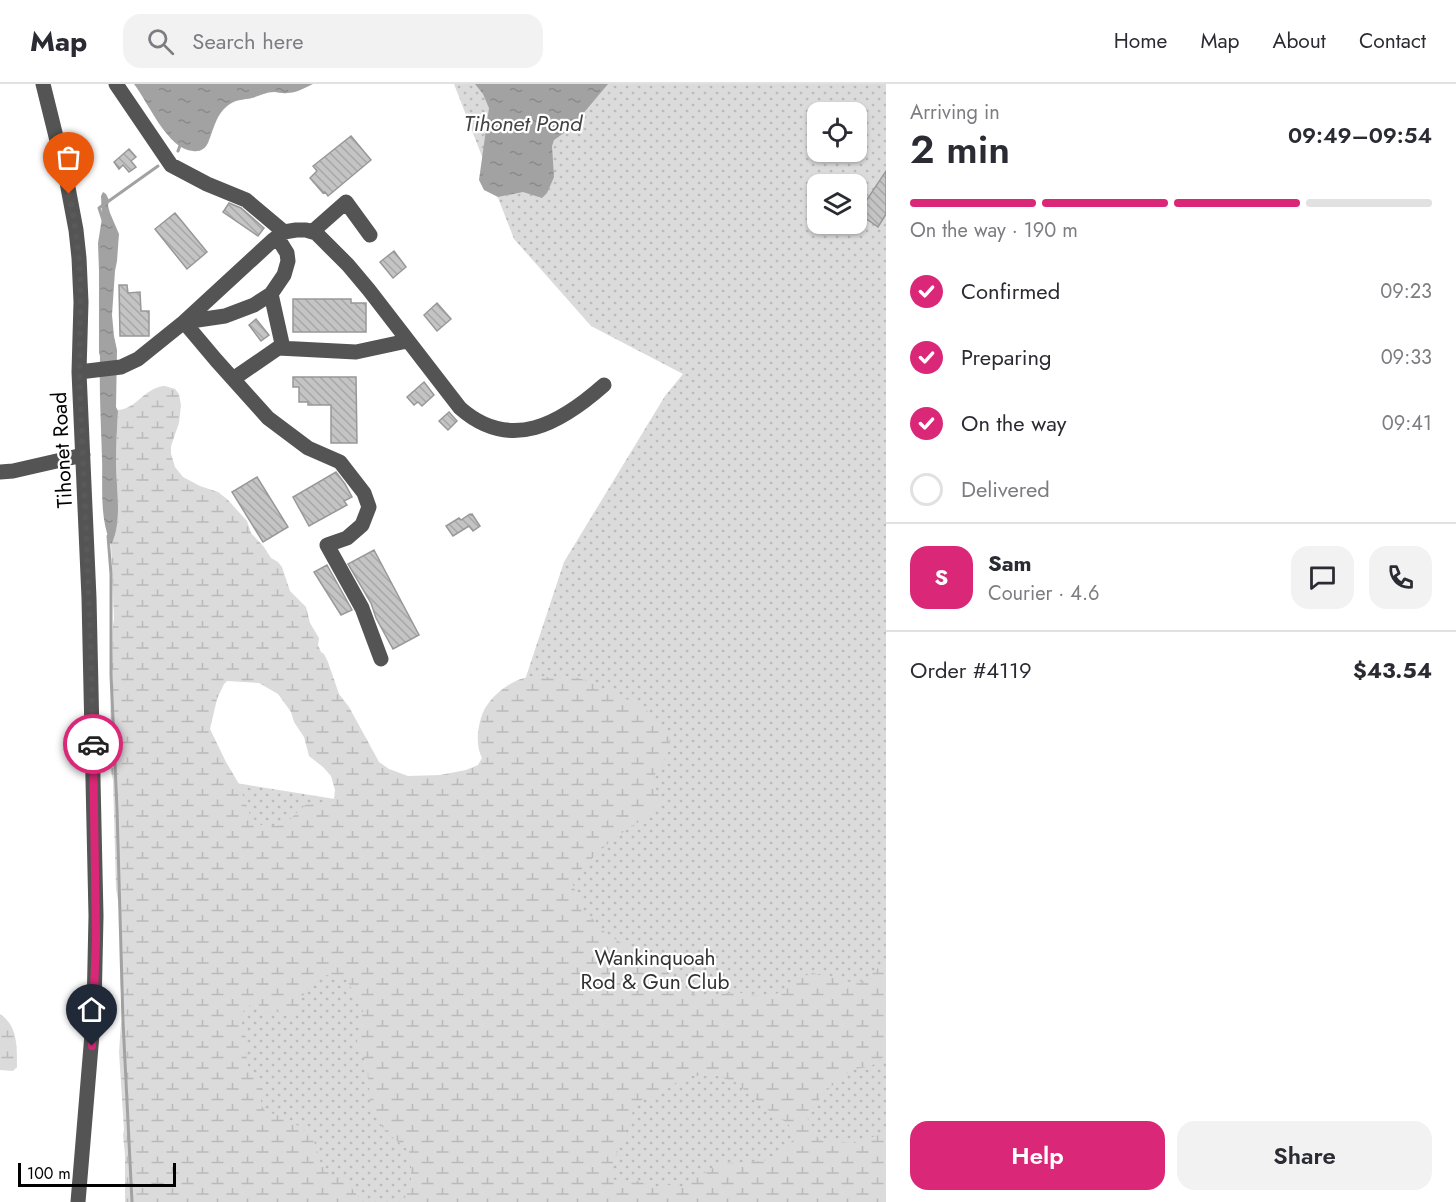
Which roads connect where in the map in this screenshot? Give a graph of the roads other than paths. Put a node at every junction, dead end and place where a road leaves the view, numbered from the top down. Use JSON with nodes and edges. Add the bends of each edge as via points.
{"nodes":[{"id":1,"x":43,"y":84,"type":"edge"},
{"id":2,"x":116,"y":84,"type":"edge"},
{"id":3,"x":312,"y":232,"type":"junction"},
{"id":4,"x":281,"y":235,"type":"junction"},
{"id":5,"x":370,"y":235,"type":"dead end"},
{"id":6,"x":272,"y":294,"type":"junction"},
{"id":7,"x":184,"y":322,"type":"junction"},
{"id":8,"x":407,"y":340,"type":"junction"},
{"id":9,"x":284,"y":348,"type":"junction"},
{"id":10,"x":79,"y":372,"type":"junction"},
{"id":11,"x":233,"y":379,"type":"junction"},
{"id":12,"x":604,"y":385,"type":"dead end"},
{"id":13,"x":83,"y":455,"type":"junction"},
{"id":14,"x":0,"y":472,"type":"edge"},
{"id":15,"x":381,"y":659,"type":"dead end"},
{"id":16,"x":78,"y":1202,"type":"edge"}],
"edges":[{"from":1,"to":10,"type":"street","via":[[76,230],[81,302]]},
{"from":2,"to":4,"type":"street","via":[[171,165],[246,200]]},
{"from":3,"to":4,"type":"street","via":[[296,230]]},
{"from":3,"to":5,"type":"street","via":[[346,202]]},
{"from":3,"to":8,"type":"street","via":[[348,265]]},
{"from":4,"to":6,"type":"street","via":[[288,261]]},
{"from":4,"to":7,"type":"street","name":"Tihonet Road"},
{"from":6,"to":7,"type":"street","via":[[225,316]]},
{"from":6,"to":9,"type":"street"},
{"from":7,"to":10,"type":"street","name":"Tihonet Road","via":[[138,359],[121,367]]},
{"from":7,"to":11,"type":"street"},
{"from":8,"to":9,"type":"street","via":[[356,352]]},
{"from":8,"to":12,"type":"street","via":[[460,408],[473,419],[500,429],[517,431],[546,425],[574,410]]},
{"from":9,"to":11,"type":"street","via":[[278,348]]},
{"from":10,"to":13,"type":"street","name":"Tihonet Road"},
{"from":11,"to":15,"type":"street","via":[[268,418],[308,448],[340,462],[364,493],[369,507],[362,525],[347,538],[327,545],[362,608]]},
{"from":13,"to":14,"type":"street"},
{"from":13,"to":16,"type":"street","name":"Tihonet Road","via":[[93,723],[96,961]]}]}
